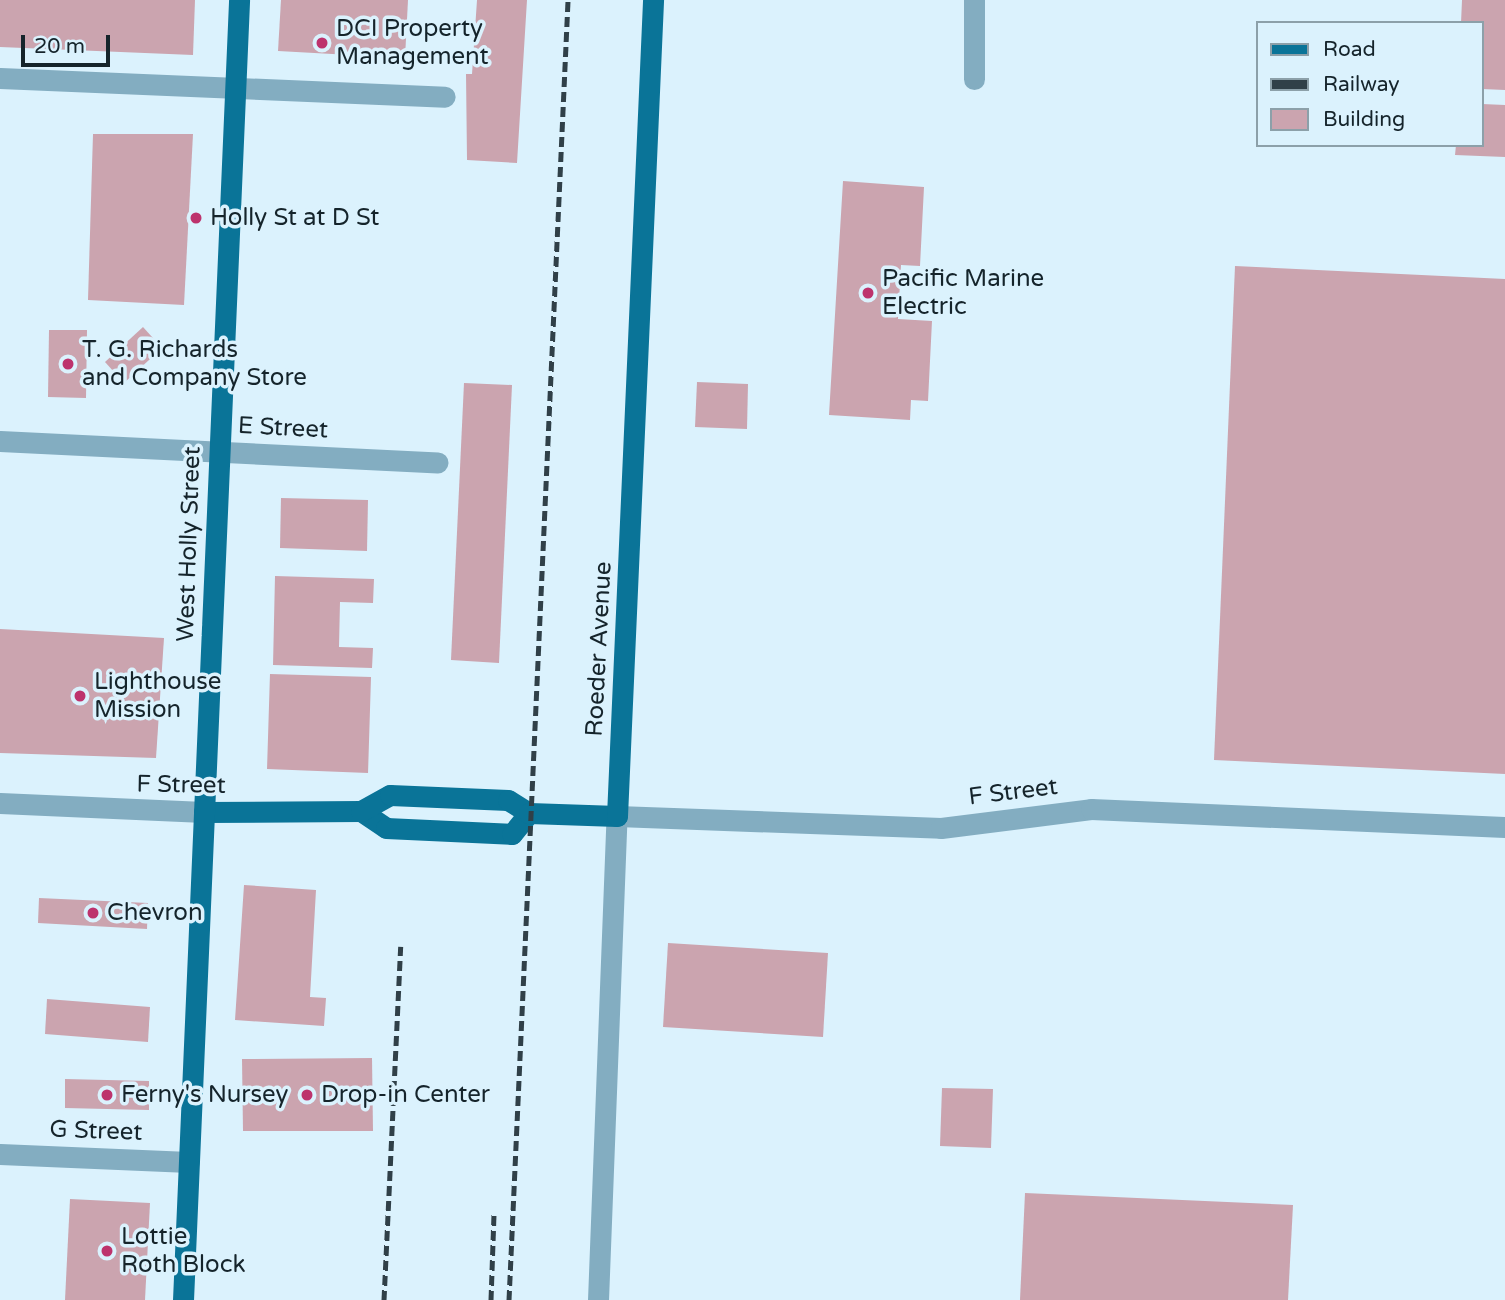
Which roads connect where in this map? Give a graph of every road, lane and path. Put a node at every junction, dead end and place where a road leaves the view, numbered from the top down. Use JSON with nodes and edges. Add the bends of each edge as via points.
{"nodes":[{"id":1,"x":239,"y":0,"type":"edge"},
{"id":2,"x":653,"y":0,"type":"edge"},
{"id":3,"x":974,"y":0,"type":"edge"},
{"id":4,"x":0,"y":78,"type":"edge"},
{"id":5,"x":974,"y":79,"type":"dead end"},
{"id":6,"x":235,"y":88,"type":"junction"},
{"id":7,"x":445,"y":97,"type":"dead end"},
{"id":8,"x":0,"y":441,"type":"edge"},
{"id":9,"x":220,"y":451,"type":"junction"},
{"id":10,"x":438,"y":462,"type":"dead end"},
{"id":11,"x":0,"y":803,"type":"edge"},
{"id":12,"x":361,"y":811,"type":"junction"},
{"id":13,"x":204,"y":812,"type":"junction"},
{"id":14,"x":528,"y":813,"type":"junction"},
{"id":15,"x":617,"y":816,"type":"junction"},
{"id":16,"x":1505,"y":827,"type":"edge"},
{"id":17,"x":0,"y":1154,"type":"edge"},
{"id":18,"x":189,"y":1162,"type":"junction"},
{"id":19,"x":183,"y":1300,"type":"edge"},
{"id":20,"x":598,"y":1300,"type":"edge"}],
"edges":[{"from":1,"to":6,"type":"main road","name":"West Holly Street"},
{"from":2,"to":15,"type":"main road","name":"Roeder Avenue"},
{"from":3,"to":5,"type":"street"},
{"from":4,"to":6,"type":"street"},
{"from":6,"to":7,"type":"street"},
{"from":6,"to":9,"type":"main road","name":"West Holly Street"},
{"from":8,"to":9,"type":"street","name":"E Street"},
{"from":9,"to":10,"type":"street","name":"E Street"},
{"from":9,"to":13,"type":"main road","name":"West Holly Street"},
{"from":11,"to":13,"type":"street","name":"F Street"},
{"from":12,"to":13,"type":"main road","name":"F Street"},
{"from":12,"to":14,"type":"main road","name":"F Street","via":[[390,795],[508,800]]},
{"from":12,"to":14,"type":"main road","via":[[386,828],[512,834]]},
{"from":13,"to":18,"type":"main road","name":"West Holly Street"},
{"from":14,"to":15,"type":"main road","name":"F Street"},
{"from":15,"to":16,"type":"street","name":"F Street","via":[[942,828],[1091,809]]},
{"from":15,"to":20,"type":"street","name":"Roeder Avenue"},
{"from":17,"to":18,"type":"street","name":"G Street"},
{"from":18,"to":19,"type":"main road","name":"West Holly Street"}]}
